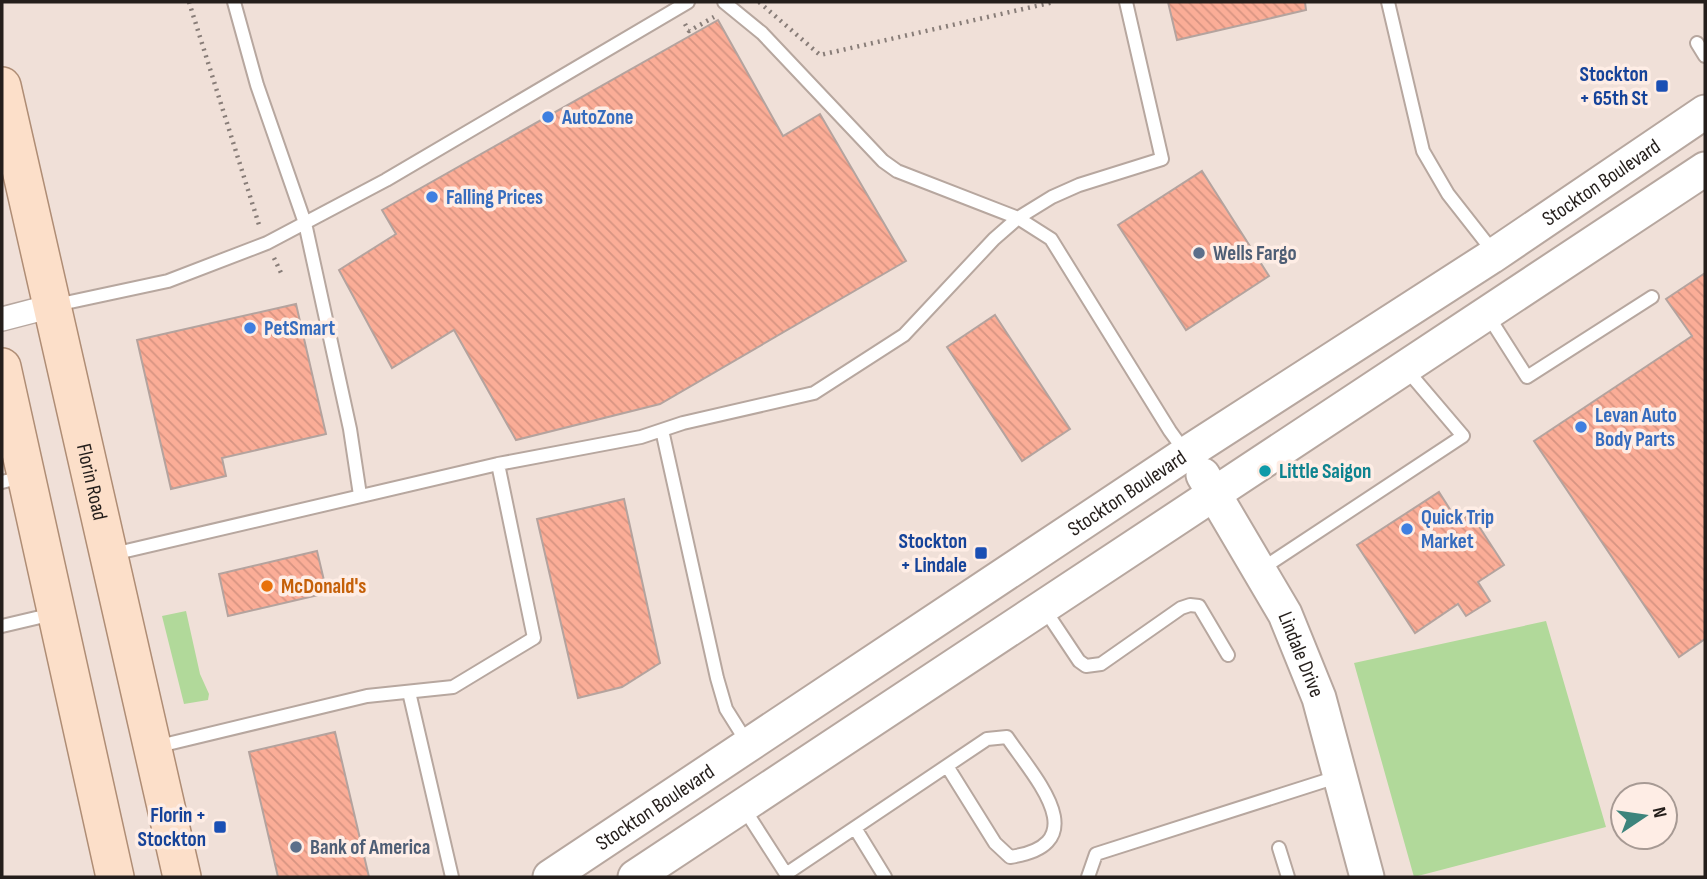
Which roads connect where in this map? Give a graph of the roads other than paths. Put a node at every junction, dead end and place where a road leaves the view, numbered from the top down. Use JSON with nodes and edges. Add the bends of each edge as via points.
{"nodes":[{"id":1,"x":234,"y":2,"type":"edge"},
{"id":2,"x":688,"y":2,"type":"edge"},
{"id":3,"x":724,"y":2,"type":"edge"},
{"id":4,"x":1126,"y":2,"type":"edge"},
{"id":5,"x":1388,"y":2,"type":"edge"},
{"id":6,"x":1697,"y":43,"type":"dead end"},
{"id":7,"x":1705,"y":56,"type":"edge"},
{"id":8,"x":2,"y":86,"type":"edge"},
{"id":9,"x":1705,"y":112,"type":"edge"},
{"id":10,"x":1704,"y":172,"type":"edge"},
{"id":11,"x":1018,"y":218,"type":"junction"},
{"id":12,"x":305,"y":223,"type":"junction"},
{"id":13,"x":1495,"y":254,"type":"junction"},
{"id":14,"x":1652,"y":297,"type":"dead end"},
{"id":15,"x":52,"y":306,"type":"junction"},
{"id":16,"x":1486,"y":314,"type":"junction"},
{"id":17,"x":2,"y":319,"type":"edge"},
{"id":18,"x":2,"y":367,"type":"edge"},
{"id":19,"x":1405,"y":367,"type":"junction"},
{"id":20,"x":662,"y":430,"type":"junction"},
{"id":21,"x":1187,"y":453,"type":"junction"},
{"id":22,"x":498,"y":464,"type":"junction"},
{"id":23,"x":14,"y":479,"type":"edge"},
{"id":24,"x":1214,"y":492,"type":"junction"},
{"id":25,"x":360,"y":495,"type":"junction"},
{"id":26,"x":109,"y":555,"type":"junction"},
{"id":27,"x":1260,"y":570,"type":"junction"},
{"id":28,"x":1043,"y":607,"type":"junction"},
{"id":29,"x":56,"y":613,"type":"junction"},
{"id":30,"x":2,"y":626,"type":"edge"},
{"id":31,"x":1228,"y":655,"type":"dead end"},
{"id":32,"x":409,"y":692,"type":"junction"},
{"id":33,"x":748,"y":744,"type":"junction"},
{"id":34,"x":153,"y":747,"type":"junction"},
{"id":35,"x":947,"y":766,"type":"junction"},
{"id":36,"x":1340,"y":776,"type":"junction"},
{"id":37,"x":742,"y":806,"type":"junction"},
{"id":38,"x":855,"y":828,"type":"junction"},
{"id":39,"x":1279,"y":848,"type":"dead end"},
{"id":40,"x":787,"y":876,"type":"edge"},
{"id":41,"x":115,"y":877,"type":"edge"},
{"id":42,"x":182,"y":877,"type":"edge"},
{"id":43,"x":452,"y":877,"type":"edge"},
{"id":44,"x":550,"y":877,"type":"edge"},
{"id":45,"x":635,"y":877,"type":"edge"},
{"id":46,"x":885,"y":877,"type":"edge"},
{"id":47,"x":1088,"y":877,"type":"edge"},
{"id":48,"x":1287,"y":877,"type":"edge"},
{"id":49,"x":1367,"y":877,"type":"edge"}],
"edges":[{"from":1,"to":12,"type":"lane"},
{"from":2,"to":12,"type":"lane"},
{"from":3,"to":11,"type":"lane","via":[[762,33],[883,161],[897,171]]},
{"from":4,"to":11,"type":"lane","via":[[1162,159],[1079,185]]},
{"from":5,"to":13,"type":"lane","via":[[1423,151],[1448,194]]},
{"from":6,"to":7,"type":"lane"},
{"from":8,"to":15,"type":"main road","name":"Florin Road"},
{"from":9,"to":13,"type":"main road","name":"Stockton Boulevard"},
{"from":10,"to":16,"type":"main road"},
{"from":11,"to":20,"type":"lane","via":[[904,335],[814,393]]},
{"from":11,"to":21,"type":"lane","via":[[1051,239]]},
{"from":12,"to":15,"type":"lane","via":[[267,243],[168,281]]},
{"from":12,"to":25,"type":"lane"},
{"from":13,"to":21,"type":"main road","name":"Stockton Boulevard"},
{"from":14,"to":16,"type":"lane","via":[[1527,377]]},
{"from":15,"to":17,"type":"street"},
{"from":15,"to":26,"type":"main road","name":"Florin Road"},
{"from":16,"to":19,"type":"main road"},
{"from":18,"to":23,"type":"main road"},
{"from":19,"to":24,"type":"main road"},
{"from":19,"to":27,"type":"lane","via":[[1463,436]]},
{"from":20,"to":22,"type":"lane"},
{"from":20,"to":33,"type":"lane","via":[[717,678],[726,709]]},
{"from":21,"to":24,"type":"main road","name":"Lindale Drive"},
{"from":21,"to":33,"type":"main road","name":"Stockton Boulevard"},
{"from":22,"to":25,"type":"lane"},
{"from":22,"to":32,"type":"lane","via":[[534,638],[453,687]]},
{"from":23,"to":29,"type":"main road"},
{"from":24,"to":27,"type":"main road","name":"Lindale Drive"},
{"from":24,"to":28,"type":"main road"},
{"from":25,"to":26,"type":"lane"},
{"from":26,"to":34,"type":"main road","name":"Florin Road"},
{"from":27,"to":36,"type":"main road","name":"Lindale Drive","via":[[1285,614],[1319,698]]},
{"from":28,"to":31,"type":"lane","via":[[1086,666],[1101,664],[1190,606],[1199,606]]},
{"from":28,"to":37,"type":"main road"},
{"from":29,"to":30,"type":"lane"},
{"from":29,"to":41,"type":"main road"},
{"from":32,"to":34,"type":"lane","via":[[367,696]]},
{"from":32,"to":43,"type":"lane"},
{"from":33,"to":44,"type":"main road","name":"Stockton Boulevard"},
{"from":34,"to":42,"type":"main road","name":"Florin Road"},
{"from":35,"to":35,"type":"lane","via":[[995,843],[1010,857],[1026,855],[1049,840],[1056,824],[1053,807],[1007,737],[987,740]]},
{"from":35,"to":38,"type":"lane"},
{"from":36,"to":47,"type":"lane","via":[[1096,854]]},
{"from":36,"to":49,"type":"main road","name":"Lindale Drive"},
{"from":37,"to":40,"type":"lane"},
{"from":37,"to":45,"type":"main road"},
{"from":38,"to":40,"type":"lane"},
{"from":38,"to":46,"type":"lane"},
{"from":39,"to":48,"type":"lane"}]}
